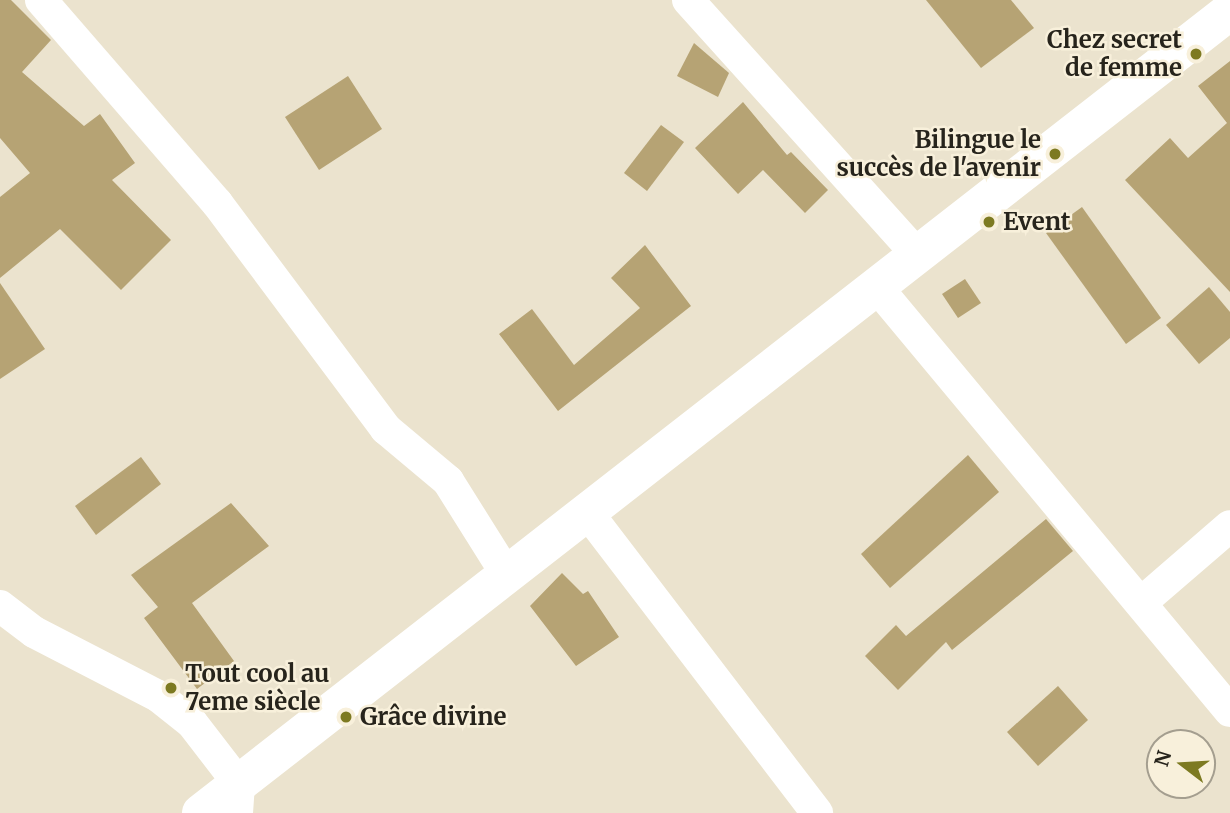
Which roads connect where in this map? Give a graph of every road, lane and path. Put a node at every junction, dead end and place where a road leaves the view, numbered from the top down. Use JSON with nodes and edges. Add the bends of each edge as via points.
{"nodes":[{"id":1,"x":41,"y":0,"type":"edge"},
{"id":2,"x":688,"y":0,"type":"edge"},
{"id":3,"x":1230,"y":10,"type":"edge"},
{"id":4,"x":918,"y":255,"type":"junction"},
{"id":5,"x":876,"y":286,"type":"junction"},
{"id":6,"x":587,"y":512,"type":"junction"},
{"id":7,"x":1230,"y":526,"type":"edge"},
{"id":8,"x":507,"y":575,"type":"junction"},
{"id":9,"x":1142,"y":602,"type":"junction"},
{"id":10,"x":0,"y":606,"type":"edge"},
{"id":11,"x":1230,"y":711,"type":"edge"},
{"id":12,"x":238,"y":798,"type":"edge"},
{"id":13,"x":201,"y":813,"type":"edge"},
{"id":14,"x":817,"y":813,"type":"edge"}],
"edges":[{"from":1,"to":8,"type":"street","via":[[217,203],[386,429],[448,481]]},
{"from":2,"to":4,"type":"street"},
{"from":3,"to":4,"type":"street"},
{"from":4,"to":5,"type":"street"},
{"from":5,"to":6,"type":"street"},
{"from":5,"to":9,"type":"street"},
{"from":6,"to":8,"type":"street"},
{"from":6,"to":14,"type":"street"},
{"from":7,"to":9,"type":"street"},
{"from":8,"to":12,"type":"street"},
{"from":9,"to":11,"type":"street"},
{"from":10,"to":12,"type":"street","via":[[34,632],[158,696],[191,723]]},
{"from":12,"to":13,"type":"street"}]}
